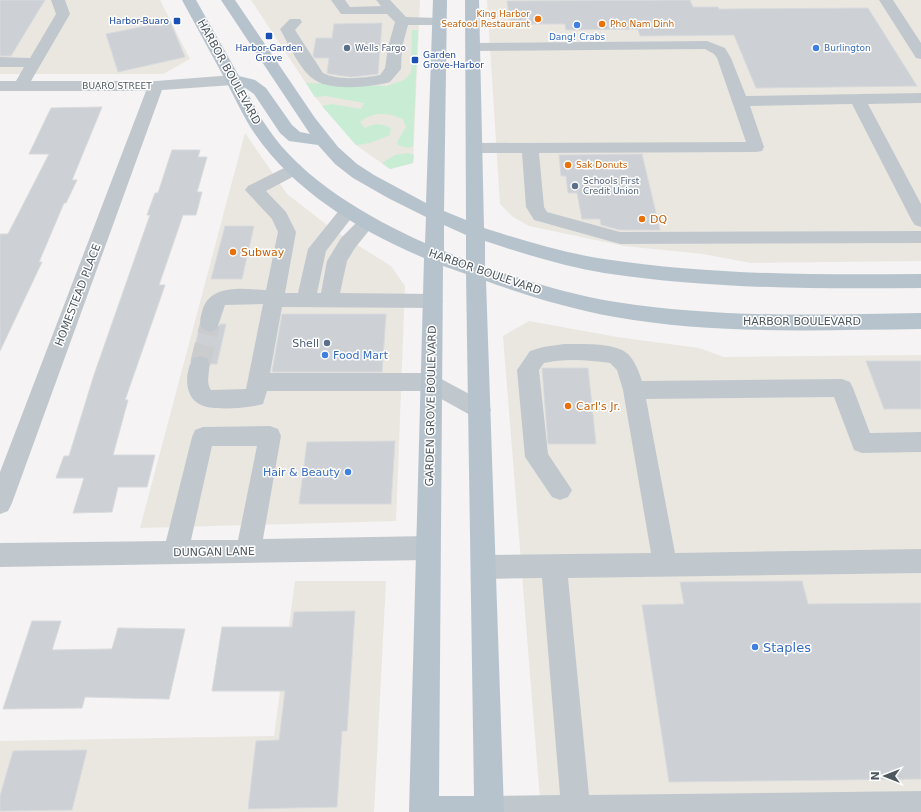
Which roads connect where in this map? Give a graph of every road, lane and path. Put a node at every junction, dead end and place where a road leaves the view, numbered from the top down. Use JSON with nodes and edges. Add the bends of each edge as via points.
{"nodes":[{"id":1,"x":58,"y":0,"type":"edge"},
{"id":2,"x":189,"y":0,"type":"edge"},
{"id":3,"x":228,"y":0,"type":"edge"},
{"id":4,"x":338,"y":0,"type":"edge"},
{"id":5,"x":472,"y":0,"type":"edge"},
{"id":6,"x":886,"y":0,"type":"edge"},
{"id":7,"x":387,"y":5,"type":"edge"},
{"id":8,"x":440,"y":11,"type":"edge"},
{"id":9,"x":402,"y":21,"type":"junction"},
{"id":10,"x":295,"y":22,"type":"dead end"},
{"id":11,"x":461,"y":42,"type":"junction"},
{"id":12,"x":921,"y":55,"type":"edge"},
{"id":13,"x":0,"y":62,"type":"edge"},
{"id":14,"x":35,"y":62,"type":"junction"},
{"id":15,"x":233,"y":80,"type":"junction"},
{"id":16,"x":0,"y":86,"type":"edge"},
{"id":17,"x":21,"y":86,"type":"junction"},
{"id":18,"x":156,"y":86,"type":"junction"},
{"id":19,"x":857,"y":98,"type":"junction"},
{"id":20,"x":921,"y":98,"type":"edge"},
{"id":21,"x":740,"y":101,"type":"junction"},
{"id":22,"x":321,"y":140,"type":"junction"},
{"id":23,"x":474,"y":148,"type":"junction"},
{"id":24,"x":530,"y":148,"type":"junction"},
{"id":25,"x":294,"y":168,"type":"junction"},
{"id":26,"x":916,"y":203,"type":"edge"},
{"id":27,"x":347,"y":212,"type":"junction"},
{"id":28,"x":436,"y":215,"type":"junction"},
{"id":29,"x":921,"y":221,"type":"edge"},
{"id":30,"x":366,"y":223,"type":"junction"},
{"id":31,"x":475,"y":232,"type":"junction"},
{"id":32,"x":921,"y":237,"type":"edge"},
{"id":33,"x":436,"y":255,"type":"junction"},
{"id":34,"x":476,"y":271,"type":"junction"},
{"id":35,"x":921,"y":281,"type":"edge"},
{"id":36,"x":273,"y":299,"type":"junction"},
{"id":37,"x":306,"y":300,"type":"junction"},
{"id":38,"x":329,"y":300,"type":"junction"},
{"id":39,"x":433,"y":301,"type":"junction"},
{"id":40,"x":921,"y":306,"type":"edge"},
{"id":41,"x":921,"y":321,"type":"edge"},
{"id":42,"x":822,"y":322,"type":"junction"},
{"id":43,"x":210,"y":324,"type":"tunnel mouth"},
{"id":44,"x":200,"y":364,"type":"tunnel mouth"},
{"id":45,"x":258,"y":382,"type":"junction"},
{"id":46,"x":430,"y":382,"type":"junction"},
{"id":47,"x":634,"y":390,"type":"junction"},
{"id":48,"x":480,"y":410,"type":"junction"},
{"id":49,"x":921,"y":442,"type":"edge"},
{"id":50,"x":560,"y":490,"type":"dead end"},
{"id":51,"x":0,"y":503,"type":"edge"},
{"id":52,"x":428,"y":548,"type":"junction"},
{"id":53,"x":248,"y":551,"type":"junction"},
{"id":54,"x":176,"y":552,"type":"junction"},
{"id":55,"x":0,"y":555,"type":"edge"},
{"id":56,"x":921,"y":561,"type":"edge"},
{"id":57,"x":665,"y":564,"type":"junction"},
{"id":58,"x":554,"y":566,"type":"junction"},
{"id":59,"x":484,"y":567,"type":"junction"},
{"id":60,"x":921,"y":806,"type":"edge"},
{"id":61,"x":576,"y":811,"type":"junction"},
{"id":62,"x":422,"y":812,"type":"edge"},
{"id":63,"x":489,"y":812,"type":"edge"}],
"edges":[{"from":1,"to":14,"type":"street","via":[[63,14]]},
{"from":2,"to":15,"type":"main road","name":"HARBOR BOULEVARD"},
{"from":3,"to":22,"type":"main road"},
{"from":4,"to":7,"type":"street","via":[[346,10]]},
{"from":5,"to":11,"type":"main road"},
{"from":6,"to":12,"type":"street"},
{"from":7,"to":9,"type":"street"},
{"from":8,"to":9,"type":"street"},
{"from":8,"to":11,"type":"main road","via":[[449,13]]},
{"from":8,"to":28,"type":"main road","name":"GARDEN GROVE BOULEVARD"},
{"from":9,"to":10,"type":"street","via":[[395,47],[393,69],[385,79],[375,81],[326,80],[316,76],[287,29]]},
{"from":11,"to":21,"type":"street","via":[[707,45],[720,51]]},
{"from":11,"to":23,"type":"main road"},
{"from":13,"to":14,"type":"street"},
{"from":14,"to":17,"type":"street"},
{"from":15,"to":18,"type":"street","name":"BUARO STREET"},
{"from":15,"to":22,"type":"main road","via":[[250,83],[260,91],[294,137]]},
{"from":15,"to":25,"type":"main road","name":"HARBOR BOULEVARD","via":[[264,135]]},
{"from":16,"to":17,"type":"street","name":"BUARO STREET"},
{"from":17,"to":18,"type":"street","name":"BUARO STREET"},
{"from":18,"to":51,"type":"street","name":"HOMESTEAD PLACE"},
{"from":19,"to":20,"type":"street"},
{"from":19,"to":21,"type":"street"},
{"from":19,"to":26,"type":"street"},
{"from":21,"to":24,"type":"street","via":[[756,147]]},
{"from":22,"to":28,"type":"main road","via":[[351,168],[389,192]]},
{"from":23,"to":24,"type":"street"},
{"from":23,"to":31,"type":"main road"},
{"from":24,"to":32,"type":"street","via":[[535,207],[540,216],[620,238]]},
{"from":25,"to":27,"type":"main road","name":"HARBOR BOULEVARD"},
{"from":25,"to":36,"type":"street","via":[[254,190],[280,216],[287,232]]},
{"from":26,"to":29,"type":"street"},
{"from":27,"to":30,"type":"main road","name":"HARBOR BOULEVARD"},
{"from":27,"to":37,"type":"street","via":[[317,249]]},
{"from":28,"to":31,"type":"main road"},
{"from":28,"to":33,"type":"main road","name":"GARDEN GROVE BOULEVARD"},
{"from":30,"to":33,"type":"main road","name":"HARBOR BOULEVARD"},
{"from":30,"to":38,"type":"street","via":[[348,243],[337,261]]},
{"from":31,"to":34,"type":"main road"},
{"from":31,"to":35,"type":"main road","via":[[590,263],[674,276],[781,282]]},
{"from":33,"to":34,"type":"main road","name":"HARBOR BOULEVARD"},
{"from":33,"to":39,"type":"main road","name":"GARDEN GROVE BOULEVARD"},
{"from":34,"to":42,"type":"main road","name":"HARBOR BOULEVARD","via":[[528,290],[638,313],[730,320]]},
{"from":34,"to":48,"type":"main road"},
{"from":36,"to":37,"type":"street"},
{"from":36,"to":43,"type":"street","via":[[218,300]]},
{"from":36,"to":45,"type":"street"},
{"from":37,"to":38,"type":"street"},
{"from":38,"to":39,"type":"street"},
{"from":39,"to":46,"type":"main road","name":"GARDEN GROVE BOULEVARD"},
{"from":40,"to":42,"type":"main road","via":[[833,309]]},
{"from":41,"to":42,"type":"main road","name":"HARBOR BOULEVARD"},
{"from":44,"to":45,"type":"street","via":[[198,388],[208,399],[255,398]]},
{"from":45,"to":46,"type":"street"},
{"from":46,"to":48,"type":"street"},
{"from":46,"to":52,"type":"main road","name":"GARDEN GROVE BOULEVARD"},
{"from":47,"to":49,"type":"street","via":[[842,388],[862,443]]},
{"from":47,"to":50,"type":"street","via":[[625,364],[616,356],[550,353],[538,356],[532,363],[528,370],[537,457]]},
{"from":47,"to":57,"type":"street"},
{"from":48,"to":59,"type":"main road"},
{"from":52,"to":53,"type":"street","name":"DUNGAN LANE"},
{"from":52,"to":62,"type":"main road","name":"GARDEN GROVE BOULEVARD"},
{"from":53,"to":54,"type":"street","name":"DUNGAN LANE"},
{"from":53,"to":54,"type":"street","via":[[270,436],[203,437]]},
{"from":54,"to":55,"type":"street","name":"DUNGAN LANE"},
{"from":56,"to":57,"type":"street"},
{"from":57,"to":58,"type":"street"},
{"from":58,"to":59,"type":"street"},
{"from":58,"to":61,"type":"street"},
{"from":59,"to":63,"type":"main road"},
{"from":60,"to":61,"type":"street"},
{"from":61,"to":63,"type":"street"},
{"from":62,"to":63,"type":"main road"}]}
